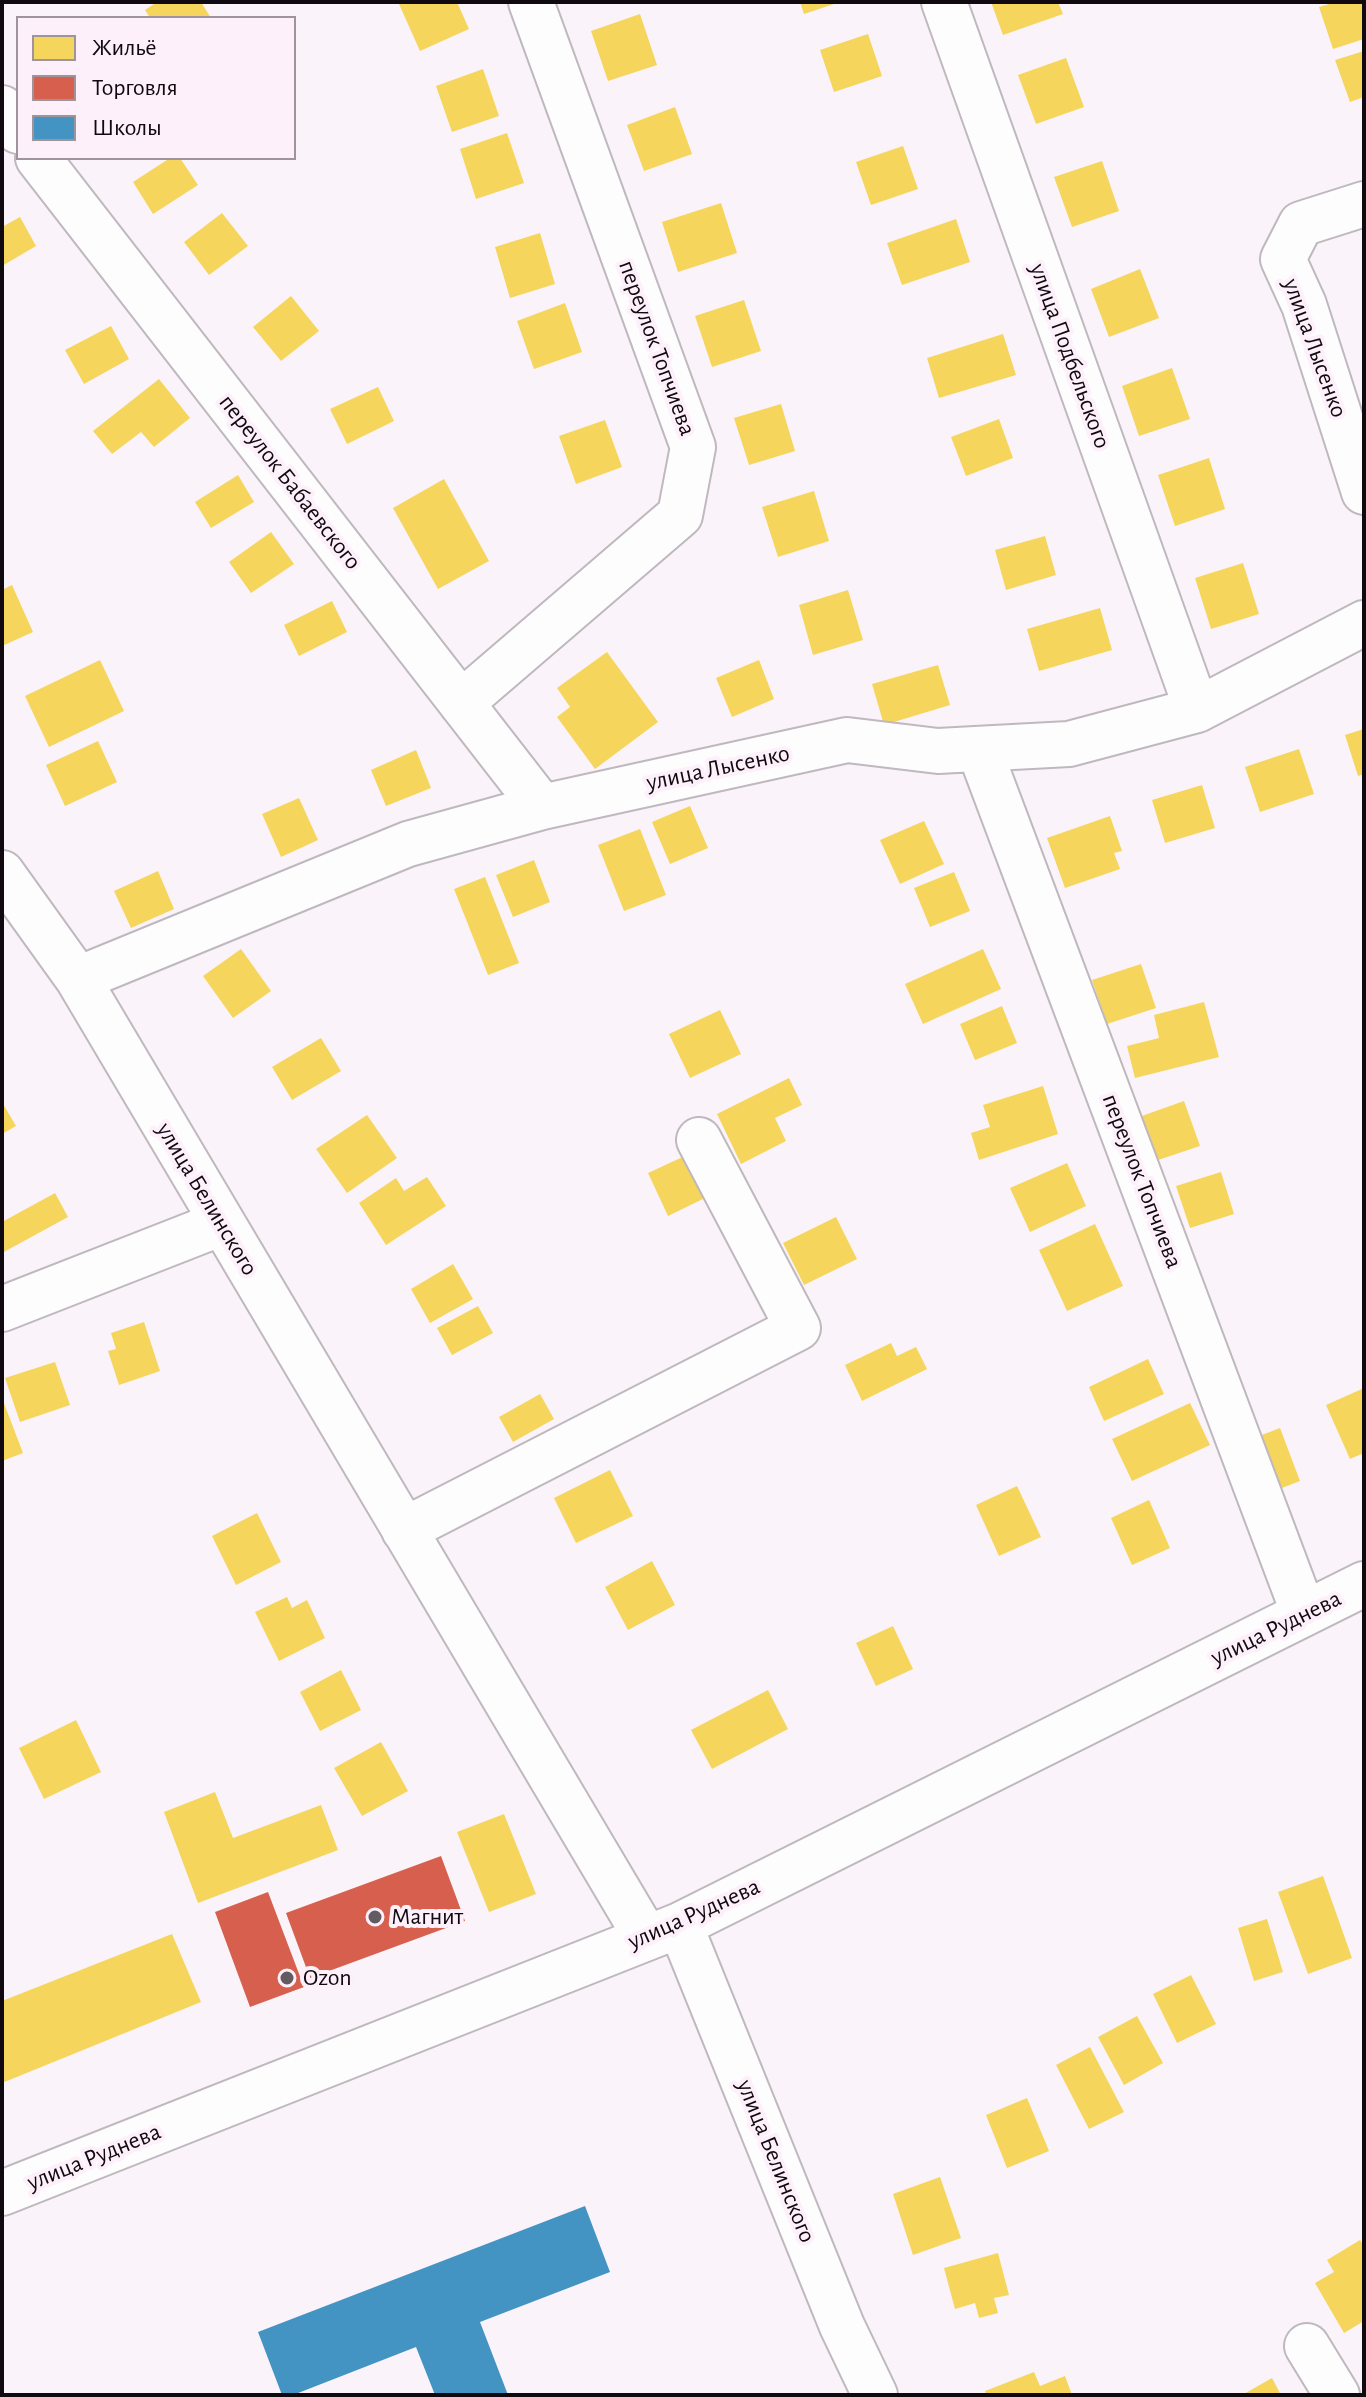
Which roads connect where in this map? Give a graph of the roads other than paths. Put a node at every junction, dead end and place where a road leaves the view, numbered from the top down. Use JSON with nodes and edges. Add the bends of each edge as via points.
{"nodes":[{"id":1,"x":531,"y":2,"type":"edge"},
{"id":2,"x":944,"y":2,"type":"edge"},
{"id":3,"x":2,"y":108,"type":"edge"},
{"id":4,"x":16,"y":128,"type":"edge"},
{"id":5,"x":40,"y":160,"type":"edge"},
{"id":6,"x":1364,"y":204,"type":"edge"},
{"id":7,"x":1364,"y":492,"type":"edge"},
{"id":8,"x":1364,"y":623,"type":"edge"},
{"id":9,"x":461,"y":703,"type":"junction"},
{"id":10,"x":1197,"y":710,"type":"junction"},
{"id":11,"x":979,"y":749,"type":"junction"},
{"id":12,"x":542,"y":807,"type":"junction"},
{"id":13,"x":2,"y":873,"type":"edge"},
{"id":14,"x":78,"y":979,"type":"junction"},
{"id":15,"x":699,"y":1140,"type":"dead end"},
{"id":16,"x":222,"y":1223,"type":"junction"},
{"id":17,"x":2,"y":1309,"type":"edge"},
{"id":18,"x":404,"y":1530,"type":"junction"},
{"id":19,"x":1364,"y":1584,"type":"edge"},
{"id":20,"x":1304,"y":1614,"type":"junction"},
{"id":21,"x":663,"y":1931,"type":"junction"},
{"id":22,"x":2,"y":2193,"type":"edge"},
{"id":23,"x":1307,"y":2346,"type":"dead end"},
{"id":24,"x":875,"y":2395,"type":"edge"},
{"id":25,"x":1337,"y":2395,"type":"edge"}],
"edges":[{"from":1,"to":9,"type":"street","name":"переулок Топчиева","via":[[693,447],[680,515]]},
{"from":2,"to":10,"type":"street","name":"улица Подбельского"},
{"from":3,"to":4,"type":"street"},
{"from":5,"to":9,"type":"street","name":"переулок Бабаевского"},
{"from":6,"to":7,"type":"street","name":"улица Лысенко","via":[[1301,224],[1283,259],[1304,305]]},
{"from":8,"to":10,"type":"street","name":"улица Лысенко"},
{"from":9,"to":12,"type":"street","name":"переулок Бабаевского"},
{"from":10,"to":11,"type":"street","name":"улица Лысенко","via":[[1069,744]]},
{"from":11,"to":12,"type":"street","name":"улица Лысенко","via":[[938,751],[847,740]]},
{"from":11,"to":20,"type":"street","name":"переулок Топчиева"},
{"from":12,"to":14,"type":"street","name":"улица Лысенко","via":[[408,844]]},
{"from":13,"to":14,"type":"street","name":"улица Белинского"},
{"from":14,"to":16,"type":"street","name":"улица Белинского"},
{"from":15,"to":18,"type":"street","via":[[798,1328]]},
{"from":16,"to":17,"type":"street"},
{"from":16,"to":18,"type":"street","name":"улица Белинского"},
{"from":18,"to":21,"type":"street","name":"улица Белинского"},
{"from":19,"to":20,"type":"street","name":"улица Руднева"},
{"from":20,"to":21,"type":"street","name":"улица Руднева"},
{"from":21,"to":22,"type":"street","name":"улица Руднева"},
{"from":21,"to":24,"type":"street","name":"улица Белинского"},
{"from":23,"to":25,"type":"street"}]}
